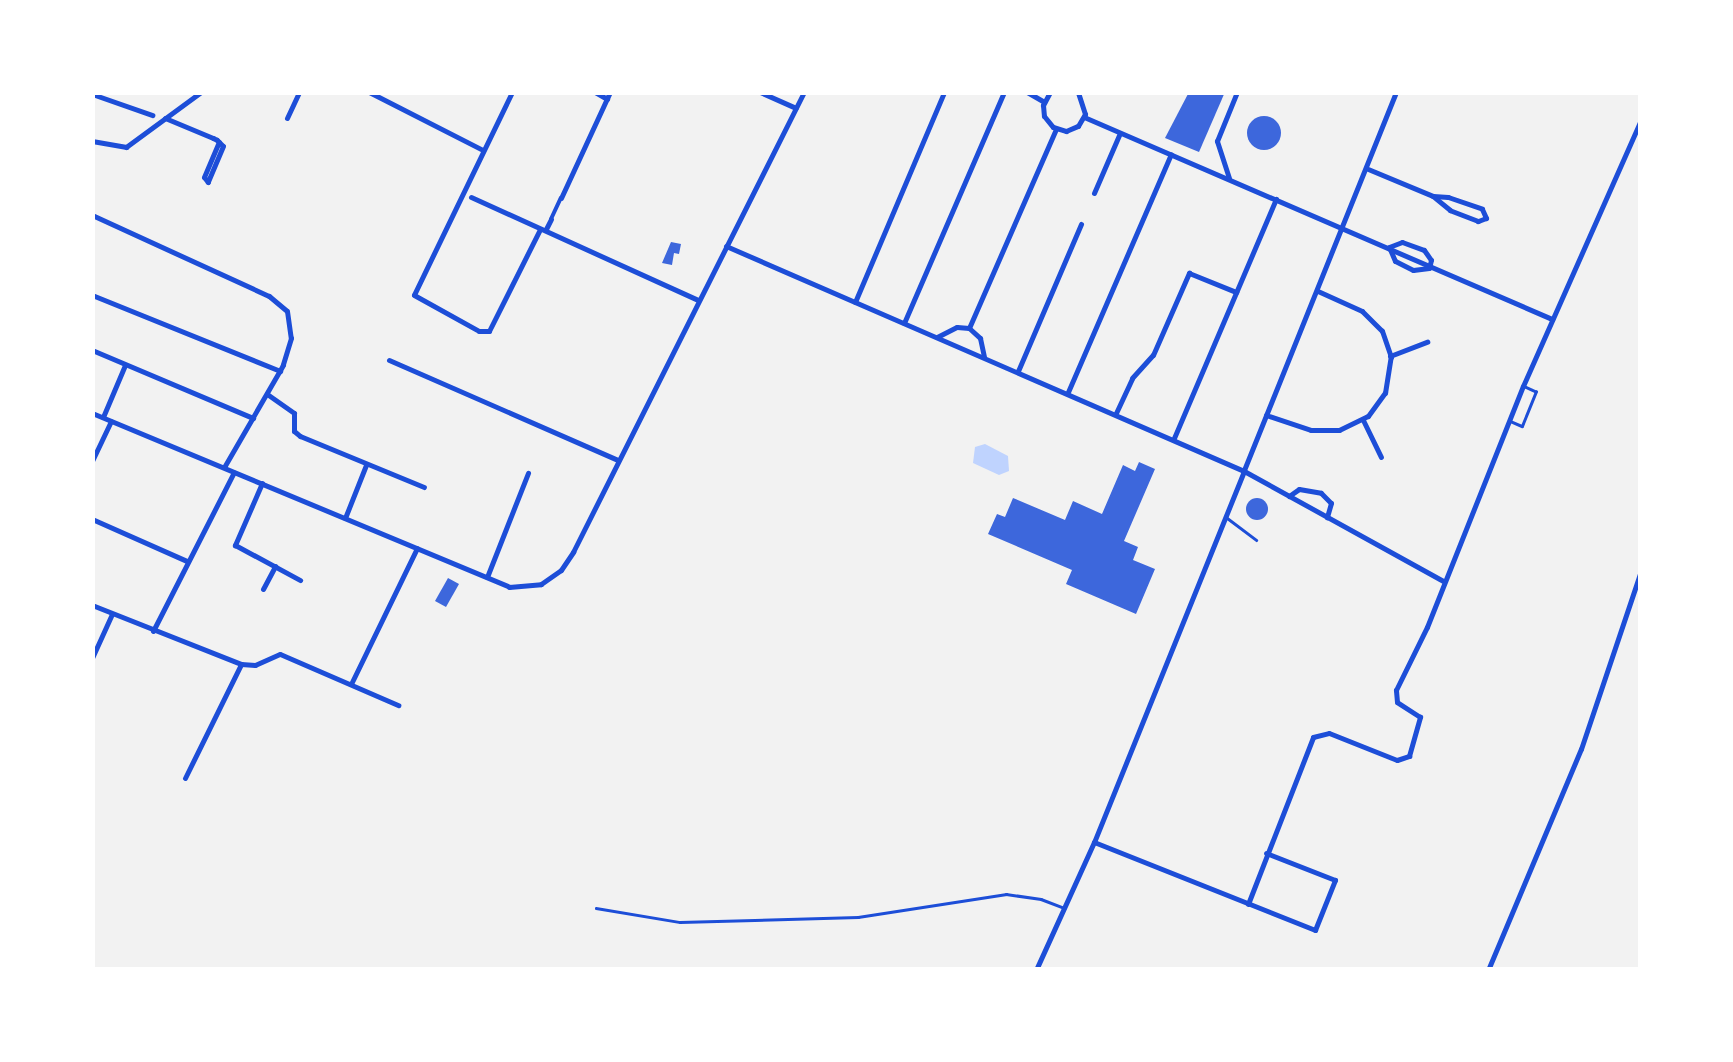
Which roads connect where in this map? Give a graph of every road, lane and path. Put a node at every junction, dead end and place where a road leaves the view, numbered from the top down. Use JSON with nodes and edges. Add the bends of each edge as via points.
{"nodes":[{"id":1,"x":200,"y":92,"type":"edge"},
{"id":2,"x":298,"y":92,"type":"edge"},
{"id":3,"x":369,"y":92,"type":"edge"},
{"id":4,"x":512,"y":92,"type":"edge"},
{"id":5,"x":595,"y":92,"type":"edge"},
{"id":6,"x":760,"y":92,"type":"edge"},
{"id":7,"x":804,"y":92,"type":"edge"},
{"id":8,"x":944,"y":92,"type":"edge"},
{"id":9,"x":1004,"y":92,"type":"edge"},
{"id":10,"x":1027,"y":92,"type":"edge"},
{"id":11,"x":1050,"y":92,"type":"edge"},
{"id":12,"x":1078,"y":92,"type":"edge"},
{"id":13,"x":1237,"y":92,"type":"edge"},
{"id":14,"x":1396,"y":92,"type":"edge"},
{"id":15,"x":92,"y":94,"type":"edge"},
{"id":16,"x":609,"y":96,"type":"edge"},
{"id":17,"x":1044,"y":102,"type":"junction"},
{"id":18,"x":796,"y":108,"type":"junction"},
{"id":19,"x":152,"y":115,"type":"dead end"},
{"id":20,"x":165,"y":118,"type":"junction"},
{"id":21,"x":287,"y":118,"type":"dead end"},
{"id":22,"x":1084,"y":118,"type":"junction"},
{"id":23,"x":1640,"y":122,"type":"edge"},
{"id":24,"x":1056,"y":129,"type":"junction"},
{"id":25,"x":1120,"y":133,"type":"junction"},
{"id":26,"x":92,"y":141,"type":"edge"},
{"id":27,"x":219,"y":142,"type":"junction"},
{"id":28,"x":483,"y":150,"type":"junction"},
{"id":29,"x":1171,"y":154,"type":"junction"},
{"id":30,"x":1368,"y":169,"type":"junction"},
{"id":31,"x":1230,"y":179,"type":"junction"},
{"id":32,"x":1094,"y":193,"type":"dead end"},
{"id":33,"x":1433,"y":196,"type":"junction"},
{"id":34,"x":470,"y":197,"type":"dead end"},
{"id":35,"x":561,"y":198,"type":"joint"},
{"id":36,"x":1276,"y":199,"type":"junction"},
{"id":37,"x":92,"y":214,"type":"edge"},
{"id":38,"x":551,"y":219,"type":"joint"},
{"id":39,"x":1081,"y":224,"type":"dead end"},
{"id":40,"x":1344,"y":228,"type":"junction"},
{"id":41,"x":543,"y":229,"type":"junction"},
{"id":42,"x":736,"y":229,"type":"junction"},
{"id":43,"x":726,"y":246,"type":"junction"},
{"id":44,"x":1389,"y":248,"type":"junction"},
{"id":45,"x":741,"y":253,"type":"junction"},
{"id":46,"x":1430,"y":266,"type":"junction"},
{"id":47,"x":1318,"y":291,"type":"junction"},
{"id":48,"x":1236,"y":292,"type":"junction"},
{"id":49,"x":92,"y":295,"type":"edge"},
{"id":50,"x":698,"y":300,"type":"junction"},
{"id":51,"x":855,"y":302,"type":"junction"},
{"id":52,"x":1552,"y":319,"type":"junction"},
{"id":53,"x":904,"y":322,"type":"junction"},
{"id":54,"x":969,"y":328,"type":"junction"},
{"id":55,"x":937,"y":337,"type":"junction"},
{"id":56,"x":1427,"y":342,"type":"dead end"},
{"id":57,"x":92,"y":350,"type":"edge"},
{"id":58,"x":1390,"y":356,"type":"junction"},
{"id":59,"x":984,"y":357,"type":"junction"},
{"id":60,"x":389,"y":360,"type":"dead end"},
{"id":61,"x":126,"y":364,"type":"junction"},
{"id":62,"x":280,"y":371,"type":"junction"},
{"id":63,"x":1018,"y":371,"type":"junction"},
{"id":64,"x":1522,"y":386,"type":"junction"},
{"id":65,"x":1068,"y":392,"type":"junction"},
{"id":66,"x":267,"y":394,"type":"junction"},
{"id":67,"x":92,"y":413,"type":"edge"},
{"id":68,"x":1116,"y":413,"type":"junction"},
{"id":69,"x":1266,"y":415,"type":"junction"},
{"id":70,"x":103,"y":417,"type":"junction"},
{"id":71,"x":253,"y":418,"type":"junction"},
{"id":72,"x":111,"y":420,"type":"junction"},
{"id":73,"x":1363,"y":420,"type":"junction"},
{"id":74,"x":1509,"y":420,"type":"junction"},
{"id":75,"x":1174,"y":438,"type":"junction"},
{"id":76,"x":1380,"y":457,"type":"dead end"},
{"id":77,"x":618,"y":460,"type":"junction"},
{"id":78,"x":92,"y":461,"type":"edge"},
{"id":79,"x":366,"y":465,"type":"junction"},
{"id":80,"x":224,"y":467,"type":"junction"},
{"id":81,"x":1244,"y":471,"type":"junction"},
{"id":82,"x":234,"y":472,"type":"junction"},
{"id":83,"x":528,"y":473,"type":"dead end"},
{"id":84,"x":262,"y":482,"type":"junction"},
{"id":85,"x":424,"y":488,"type":"dead end"},
{"id":86,"x":1289,"y":496,"type":"junction"},
{"id":87,"x":1225,"y":516,"type":"junction"},
{"id":88,"x":1327,"y":516,"type":"junction"},
{"id":89,"x":345,"y":518,"type":"junction"},
{"id":90,"x":92,"y":519,"type":"edge"},
{"id":91,"x":1256,"y":540,"type":"dead end"},
{"id":92,"x":418,"y":548,"type":"junction"},
{"id":93,"x":187,"y":561,"type":"junction"},
{"id":94,"x":275,"y":566,"type":"junction"},
{"id":95,"x":1640,"y":574,"type":"edge"},
{"id":96,"x":487,"y":577,"type":"junction"},
{"id":97,"x":300,"y":580,"type":"dead end"},
{"id":98,"x":1443,"y":581,"type":"junction"},
{"id":99,"x":264,"y":589,"type":"dead end"},
{"id":100,"x":92,"y":605,"type":"edge"},
{"id":101,"x":112,"y":614,"type":"junction"},
{"id":102,"x":153,"y":631,"type":"junction"},
{"id":103,"x":92,"y":658,"type":"edge"},
{"id":104,"x":242,"y":664,"type":"junction"},
{"id":105,"x":351,"y":684,"type":"junction"},
{"id":106,"x":398,"y":706,"type":"dead end"},
{"id":107,"x":184,"y":778,"type":"dead end"},
{"id":108,"x":1094,"y":842,"type":"junction"},
{"id":109,"x":1266,"y":854,"type":"junction"},
{"id":110,"x":1248,"y":904,"type":"junction"},
{"id":111,"x":596,"y":908,"type":"dead end"},
{"id":112,"x":1066,"y":908,"type":"junction"},
{"id":113,"x":1036,"y":970,"type":"edge"},
{"id":114,"x":1488,"y":970,"type":"edge"}],
"edges":[{"from":1,"to":20,"type":"street"},
{"from":2,"to":21,"type":"street"},
{"from":3,"to":28,"type":"street"},
{"from":4,"to":28,"type":"street"},
{"from":5,"to":16,"type":"street"},
{"from":6,"to":18,"type":"street"},
{"from":7,"to":18,"type":"street"},
{"from":8,"to":51,"type":"street"},
{"from":9,"to":53,"type":"street"},
{"from":10,"to":17,"type":"street"},
{"from":11,"to":17,"type":"street"},
{"from":12,"to":22,"type":"street"},
{"from":13,"to":31,"type":"street","via":[[1216,144]]},
{"from":14,"to":30,"type":"street"},
{"from":15,"to":19,"type":"street"},
{"from":16,"to":35,"type":"street"},
{"from":17,"to":24,"type":"street","via":[[1044,116]]},
{"from":18,"to":42,"type":"street"},
{"from":20,"to":26,"type":"street","via":[[122,148]]},
{"from":20,"to":27,"type":"street"},
{"from":22,"to":24,"type":"street","via":[[1072,129]]},
{"from":22,"to":25,"type":"street"},
{"from":23,"to":52,"type":"street"},
{"from":24,"to":54,"type":"street"},
{"from":25,"to":29,"type":"street"},
{"from":25,"to":32,"type":"street"},
{"from":27,"to":27,"type":"street","via":[[204,177],[206,182],[224,152]]},
{"from":28,"to":41,"type":"street","via":[[414,295],[487,332]]},
{"from":29,"to":31,"type":"street"},
{"from":29,"to":65,"type":"street"},
{"from":30,"to":33,"type":"street"},
{"from":30,"to":40,"type":"street"},
{"from":31,"to":36,"type":"street"},
{"from":33,"to":33,"type":"street","via":[[1450,210],[1486,218],[1482,209]]},
{"from":34,"to":41,"type":"street"},
{"from":35,"to":38,"type":"street"},
{"from":36,"to":40,"type":"street"},
{"from":36,"to":48,"type":"street"},
{"from":37,"to":62,"type":"street","via":[[276,300],[291,323]]},
{"from":38,"to":41,"type":"street"},
{"from":39,"to":63,"type":"street"},
{"from":40,"to":44,"type":"street"},
{"from":40,"to":47,"type":"street"},
{"from":41,"to":50,"type":"street"},
{"from":42,"to":43,"type":"street"},
{"from":42,"to":45,"type":"street"},
{"from":43,"to":45,"type":"street"},
{"from":43,"to":50,"type":"street"},
{"from":44,"to":46,"type":"street"},
{"from":44,"to":46,"type":"street","via":[[1406,269]]},
{"from":44,"to":46,"type":"street","via":[[1413,244],[1426,252]]},
{"from":45,"to":51,"type":"street"},
{"from":46,"to":52,"type":"street"},
{"from":47,"to":58,"type":"street","via":[[1366,314],[1385,336]]},
{"from":47,"to":69,"type":"street"},
{"from":48,"to":68,"type":"street","via":[[1189,273],[1153,355],[1132,378]]},
{"from":48,"to":75,"type":"street"},
{"from":49,"to":62,"type":"street"},
{"from":50,"to":77,"type":"street"},
{"from":51,"to":53,"type":"street"},
{"from":52,"to":64,"type":"street"},
{"from":53,"to":55,"type":"street"},
{"from":54,"to":55,"type":"street"},
{"from":54,"to":59,"type":"street","via":[[980,338]]},
{"from":55,"to":59,"type":"street"},
{"from":56,"to":58,"type":"street"},
{"from":57,"to":61,"type":"street"},
{"from":58,"to":73,"type":"street","via":[[1384,396]]},
{"from":59,"to":63,"type":"street"},
{"from":60,"to":77,"type":"street"},
{"from":61,"to":70,"type":"street"},
{"from":61,"to":71,"type":"street"},
{"from":62,"to":66,"type":"street"},
{"from":63,"to":65,"type":"street"},
{"from":64,"to":74,"type":"street"},
{"from":64,"to":74,"type":"lane","via":[[1536,392],[1522,426]]},
{"from":65,"to":68,"type":"street"},
{"from":66,"to":71,"type":"street"},
{"from":66,"to":79,"type":"street","via":[[294,413],[297,435]]},
{"from":67,"to":70,"type":"street"},
{"from":68,"to":75,"type":"street"},
{"from":69,"to":73,"type":"street","via":[[1323,432]]},
{"from":69,"to":81,"type":"street"},
{"from":70,"to":72,"type":"street"},
{"from":71,"to":80,"type":"street"},
{"from":72,"to":78,"type":"street"},
{"from":72,"to":80,"type":"street"},
{"from":73,"to":76,"type":"street"},
{"from":74,"to":98,"type":"street"},
{"from":75,"to":81,"type":"street"},
{"from":77,"to":96,"type":"street","via":[[561,570],[519,588]]},
{"from":79,"to":85,"type":"street"},
{"from":79,"to":89,"type":"street"},
{"from":80,"to":82,"type":"street"},
{"from":81,"to":86,"type":"street"},
{"from":81,"to":87,"type":"street"},
{"from":82,"to":84,"type":"street"},
{"from":82,"to":93,"type":"street"},
{"from":83,"to":96,"type":"street"},
{"from":84,"to":89,"type":"street"},
{"from":84,"to":94,"type":"street","via":[[234,545]]},
{"from":86,"to":88,"type":"street"},
{"from":86,"to":88,"type":"street","via":[[1299,488],[1321,493],[1331,503]]},
{"from":87,"to":91,"type":"lane"},
{"from":87,"to":108,"type":"street"},
{"from":88,"to":98,"type":"street"},
{"from":89,"to":92,"type":"street"},
{"from":90,"to":93,"type":"street"},
{"from":92,"to":96,"type":"street"},
{"from":92,"to":105,"type":"street"},
{"from":93,"to":102,"type":"street"},
{"from":94,"to":97,"type":"street"},
{"from":94,"to":99,"type":"street"},
{"from":95,"to":114,"type":"street","via":[[1581,749]]},
{"from":98,"to":109,"type":"street","via":[[1396,690],[1397,702],[1420,717],[1408,756],[1396,760],[1316,734]]},
{"from":100,"to":101,"type":"street"},
{"from":101,"to":102,"type":"street"},
{"from":101,"to":103,"type":"street"},
{"from":102,"to":104,"type":"street"},
{"from":104,"to":105,"type":"street","via":[[278,654]]},
{"from":104,"to":107,"type":"street"},
{"from":105,"to":106,"type":"street"},
{"from":108,"to":110,"type":"street"},
{"from":108,"to":112,"type":"street"},
{"from":109,"to":110,"type":"street"},
{"from":109,"to":110,"type":"street","via":[[1335,880],[1315,930]]},
{"from":111,"to":112,"type":"lane","via":[[659,922],[776,920],[866,916],[1014,894]]},
{"from":112,"to":113,"type":"street"}]}
